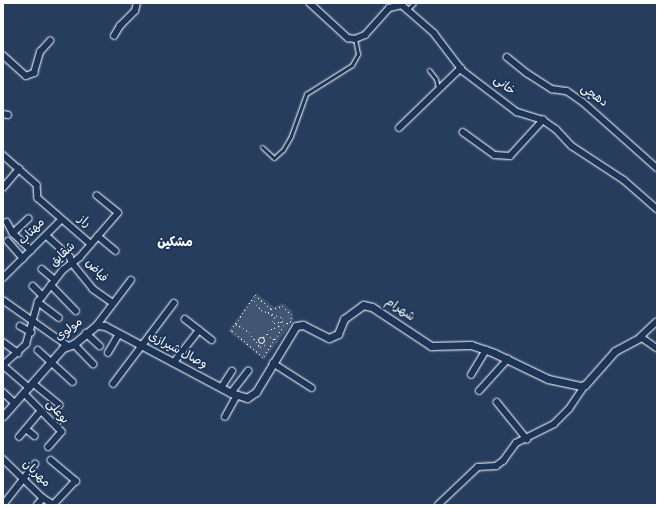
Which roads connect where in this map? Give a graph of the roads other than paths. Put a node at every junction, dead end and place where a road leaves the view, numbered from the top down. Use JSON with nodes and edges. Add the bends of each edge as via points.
{"nodes":[{"id":1,"x":137,"y":3,"type":"edge"},
{"id":2,"x":310,"y":3,"type":"edge"},
{"id":3,"x":414,"y":3,"type":"edge"},
{"id":4,"x":406,"y":10,"type":"junction"},
{"id":5,"x":114,"y":36,"type":"dead end"},
{"id":6,"x":355,"y":39,"type":"junction"},
{"id":7,"x":50,"y":41,"type":"dead end"},
{"id":8,"x":3,"y":55,"type":"edge"},
{"id":9,"x":507,"y":57,"type":"dead end"},
{"id":10,"x":461,"y":68,"type":"junction"},
{"id":11,"x":428,"y":70,"type":"dead end"},
{"id":12,"x":438,"y":88,"type":"junction"},
{"id":13,"x":544,"y":120,"type":"junction"},
{"id":14,"x":399,"y":128,"type":"dead end"},
{"id":15,"x":463,"y":132,"type":"dead end"},
{"id":16,"x":262,"y":147,"type":"dead end"},
{"id":17,"x":3,"y":155,"type":"edge"},
{"id":18,"x":657,"y":168,"type":"edge"},
{"id":19,"x":19,"y":169,"type":"junction"},
{"id":20,"x":3,"y":188,"type":"edge"},
{"id":21,"x":97,"y":196,"type":"dead end"},
{"id":22,"x":657,"y":209,"type":"edge"},
{"id":23,"x":28,"y":219,"type":"dead end"},
{"id":24,"x":61,"y":220,"type":"junction"},
{"id":25,"x":7,"y":222,"type":"dead end"},
{"id":26,"x":13,"y":233,"type":"junction"},
{"id":27,"x":47,"y":236,"type":"junction"},
{"id":28,"x":98,"y":236,"type":"junction"},
{"id":29,"x":8,"y":241,"type":"dead end"},
{"id":30,"x":91,"y":244,"type":"junction"},
{"id":31,"x":31,"y":250,"type":"junction"},
{"id":32,"x":116,"y":251,"type":"dead end"},
{"id":33,"x":23,"y":258,"type":"junction"},
{"id":34,"x":73,"y":264,"type":"junction"},
{"id":35,"x":42,"y":269,"type":"dead end"},
{"id":36,"x":3,"y":278,"type":"edge"},
{"id":37,"x":131,"y":280,"type":"dead end"},
{"id":38,"x":53,"y":283,"type":"junction"},
{"id":39,"x":32,"y":286,"type":"dead end"},
{"id":40,"x":43,"y":296,"type":"junction"},
{"id":41,"x":3,"y":300,"type":"edge"},
{"id":42,"x":38,"y":302,"type":"junction"},
{"id":43,"x":113,"y":303,"type":"junction"},
{"id":44,"x":174,"y":303,"type":"dead end"},
{"id":45,"x":76,"y":311,"type":"dead end"},
{"id":46,"x":59,"y":318,"type":"dead end"},
{"id":47,"x":185,"y":319,"type":"dead end"},
{"id":48,"x":34,"y":320,"type":"junction"},
{"id":49,"x":657,"y":322,"type":"edge"},
{"id":50,"x":97,"y":325,"type":"junction"},
{"id":51,"x":20,"y":326,"type":"dead end"},
{"id":52,"x":199,"y":330,"type":"junction"},
{"id":53,"x":31,"y":332,"type":"junction"},
{"id":54,"x":86,"y":334,"type":"junction"},
{"id":55,"x":119,"y":334,"type":"junction"},
{"id":56,"x":641,"y":337,"type":"junction"},
{"id":57,"x":212,"y":340,"type":"dead end"},
{"id":58,"x":3,"y":342,"type":"edge"},
{"id":59,"x":70,"y":344,"type":"junction"},
{"id":60,"x":141,"y":345,"type":"junction"},
{"id":61,"x":100,"y":346,"type":"dead end"},
{"id":62,"x":657,"y":348,"type":"edge"},
{"id":63,"x":38,"y":350,"type":"dead end"},
{"id":64,"x":486,"y":350,"type":"junction"},
{"id":65,"x":18,"y":353,"type":"junction"},
{"id":66,"x":108,"y":353,"type":"dead end"},
{"id":67,"x":508,"y":359,"type":"junction"},
{"id":68,"x":175,"y":361,"type":"junction"},
{"id":69,"x":52,"y":362,"type":"junction"},
{"id":70,"x":273,"y":363,"type":"junction"},
{"id":71,"x":93,"y":364,"type":"dead end"},
{"id":72,"x":3,"y":365,"type":"edge"},
{"id":73,"x":248,"y":370,"type":"dead end"},
{"id":74,"x":232,"y":371,"type":"dead end"},
{"id":75,"x":471,"y":375,"type":"dead end"},
{"id":76,"x":74,"y":382,"type":"dead end"},
{"id":77,"x":113,"y":384,"type":"dead end"},
{"id":78,"x":585,"y":385,"type":"junction"},
{"id":79,"x":29,"y":388,"type":"junction"},
{"id":80,"x":221,"y":388,"type":"junction"},
{"id":81,"x":312,"y":388,"type":"dead end"},
{"id":82,"x":479,"y":391,"type":"dead end"},
{"id":83,"x":3,"y":392,"type":"edge"},
{"id":84,"x":234,"y":394,"type":"junction"},
{"id":85,"x":247,"y":398,"type":"joint"},
{"id":86,"x":497,"y":402,"type":"dead end"},
{"id":87,"x":15,"y":403,"type":"junction"},
{"id":88,"x":60,"y":405,"type":"dead end"},
{"id":89,"x":41,"y":411,"type":"junction"},
{"id":90,"x":3,"y":416,"type":"edge"},
{"id":91,"x":225,"y":417,"type":"dead end"},
{"id":92,"x":26,"y":429,"type":"junction"},
{"id":93,"x":35,"y":436,"type":"dead end"},
{"id":94,"x":19,"y":437,"type":"dead end"},
{"id":95,"x":527,"y":439,"type":"junction"},
{"id":96,"x":49,"y":447,"type":"dead end"},
{"id":97,"x":3,"y":459,"type":"edge"},
{"id":98,"x":51,"y":460,"type":"dead end"},
{"id":99,"x":34,"y":464,"type":"dead end"},
{"id":100,"x":24,"y":480,"type":"junction"},
{"id":101,"x":43,"y":498,"type":"junction"},
{"id":102,"x":3,"y":505,"type":"edge"},
{"id":103,"x":37,"y":505,"type":"edge"},
{"id":104,"x":54,"y":505,"type":"edge"},
{"id":105,"x":438,"y":505,"type":"edge"}],
"edges":[{"from":1,"to":5,"type":"street","via":[[135,11]]},
{"from":2,"to":6,"type":"street","via":[[348,38]]},
{"from":3,"to":4,"type":"lane"},
{"from":4,"to":6,"type":"street","via":[[402,5],[389,8],[365,35]]},
{"from":4,"to":10,"type":"street","name":"خانی","via":[[434,33]]},
{"from":6,"to":16,"type":"lane","via":[[358,54],[352,65],[306,94],[291,136],[283,150],[274,158]]},
{"from":7,"to":8,"type":"street","via":[[40,52],[34,73],[26,76]]},
{"from":9,"to":18,"type":"street","name":"دهچی","via":[[552,89],[567,91],[583,102]]},
{"from":10,"to":12,"type":"street"},
{"from":10,"to":13,"type":"street","name":"خانی","via":[[517,112]]},
{"from":11,"to":12,"type":"lane","via":[[436,79]]},
{"from":12,"to":14,"type":"street"},
{"from":13,"to":15,"type":"street","via":[[510,156],[494,155]]},
{"from":13,"to":22,"type":"street","name":"خانی","via":[[572,146],[624,180]]},
{"from":17,"to":19,"type":"street","name":"راز"},
{"from":19,"to":20,"type":"street"},
{"from":19,"to":24,"type":"street","name":"راز","via":[[37,185],[38,198]]},
{"from":21,"to":28,"type":"street","name":"شقایق","via":[[118,213]]},
{"from":23,"to":26,"type":"street"},
{"from":24,"to":27,"type":"street","name":"مهتاب"},
{"from":24,"to":30,"type":"street","name":"راز"},
{"from":25,"to":26,"type":"street"},
{"from":26,"to":31,"type":"street"},
{"from":27,"to":31,"type":"street","name":"مهتاب"},
{"from":27,"to":34,"type":"street","name":"فیاض","via":[[70,257]]},
{"from":28,"to":30,"type":"street","name":"شقایق"},
{"from":28,"to":32,"type":"street"},
{"from":29,"to":33,"type":"street"},
{"from":30,"to":34,"type":"street","name":"شقایق"},
{"from":31,"to":33,"type":"street","name":"مهتاب"},
{"from":33,"to":36,"type":"street","name":"مهتاب"},
{"from":34,"to":38,"type":"street","name":"شقایق","via":[[63,270]]},
{"from":34,"to":43,"type":"street","name":"فیاض","via":[[93,289]]},
{"from":35,"to":38,"type":"street"},
{"from":37,"to":43,"type":"street","name":"مولوی"},
{"from":38,"to":40,"type":"street","name":"شقایق"},
{"from":38,"to":45,"type":"street"},
{"from":39,"to":40,"type":"street"},
{"from":40,"to":42,"type":"street","name":"شقایق"},
{"from":41,"to":48,"type":"street"},
{"from":42,"to":46,"type":"street"},
{"from":42,"to":48,"type":"street","name":"شقایق"},
{"from":43,"to":50,"type":"street","name":"مولوی"},
{"from":44,"to":60,"type":"street"},
{"from":47,"to":52,"type":"street"},
{"from":48,"to":53,"type":"street","name":"شقایق"},
{"from":48,"to":59,"type":"street"},
{"from":49,"to":56,"type":"street"},
{"from":50,"to":54,"type":"street","name":"مولوی"},
{"from":50,"to":55,"type":"street","name":"وصال شیرازی","via":[[105,326]]},
{"from":51,"to":53,"type":"street"},
{"from":52,"to":57,"type":"street"},
{"from":52,"to":68,"type":"street"},
{"from":53,"to":65,"type":"street","name":"شقایق","via":[[26,344]]},
{"from":54,"to":59,"type":"street","name":"مولوی"},
{"from":54,"to":61,"type":"street"},
{"from":55,"to":60,"type":"street","name":"وصال شیرازی"},
{"from":55,"to":66,"type":"street"},
{"from":56,"to":62,"type":"street"},
{"from":56,"to":78,"type":"street","via":[[615,351]]},
{"from":58,"to":65,"type":"street"},
{"from":59,"to":69,"type":"street","name":"مولوی"},
{"from":59,"to":71,"type":"street"},
{"from":60,"to":68,"type":"street","name":"وصال شیرازی"},
{"from":60,"to":77,"type":"street"},
{"from":63,"to":69,"type":"street"},
{"from":64,"to":67,"type":"street","name":"شهرام"},
{"from":64,"to":70,"type":"street","name":"شهرام","via":[[471,345],[431,346],[372,307],[362,305],[344,319],[338,334],[329,338],[303,325],[296,326]]},
{"from":64,"to":75,"type":"street"},
{"from":65,"to":72,"type":"street","name":"شقایق"},
{"from":67,"to":78,"type":"street","name":"شهرام","via":[[548,379]]},
{"from":67,"to":82,"type":"street"},
{"from":68,"to":80,"type":"street","name":"وصال شیرازی"},
{"from":69,"to":76,"type":"street"},
{"from":69,"to":79,"type":"street","name":"مولوی"},
{"from":70,"to":81,"type":"street"},
{"from":70,"to":85,"type":"street","name":"شهرام","via":[[252,397]]},
{"from":72,"to":79,"type":"street"},
{"from":73,"to":84,"type":"street"},
{"from":74,"to":80,"type":"street"},
{"from":78,"to":95,"type":"street","via":[[569,409],[554,424]]},
{"from":79,"to":87,"type":"street","name":"مولوی"},
{"from":79,"to":88,"type":"street"},
{"from":79,"to":89,"type":"street","name":"بوعلی"},
{"from":80,"to":84,"type":"street","name":"وصال شیرازی"},
{"from":83,"to":87,"type":"street"},
{"from":84,"to":85,"type":"street","name":"وصال شیرازی"},
{"from":84,"to":91,"type":"street"},
{"from":86,"to":95,"type":"street"},
{"from":87,"to":90,"type":"street","name":"مولوی"},
{"from":89,"to":92,"type":"street"},
{"from":89,"to":96,"type":"street","name":"بوعلی","via":[[62,432]]},
{"from":92,"to":93,"type":"street"},
{"from":92,"to":94,"type":"street"},
{"from":95,"to":105,"type":"street","via":[[516,443],[503,461],[496,466],[478,467]]},
{"from":97,"to":100,"type":"street","name":"مهربان"},
{"from":98,"to":104,"type":"street","via":[[76,481]]},
{"from":99,"to":100,"type":"street"},
{"from":100,"to":101,"type":"street","name":"مهربان"},
{"from":100,"to":102,"type":"street"},
{"from":101,"to":103,"type":"street"},
{"from":101,"to":104,"type":"street","name":"مهربان"}]}
